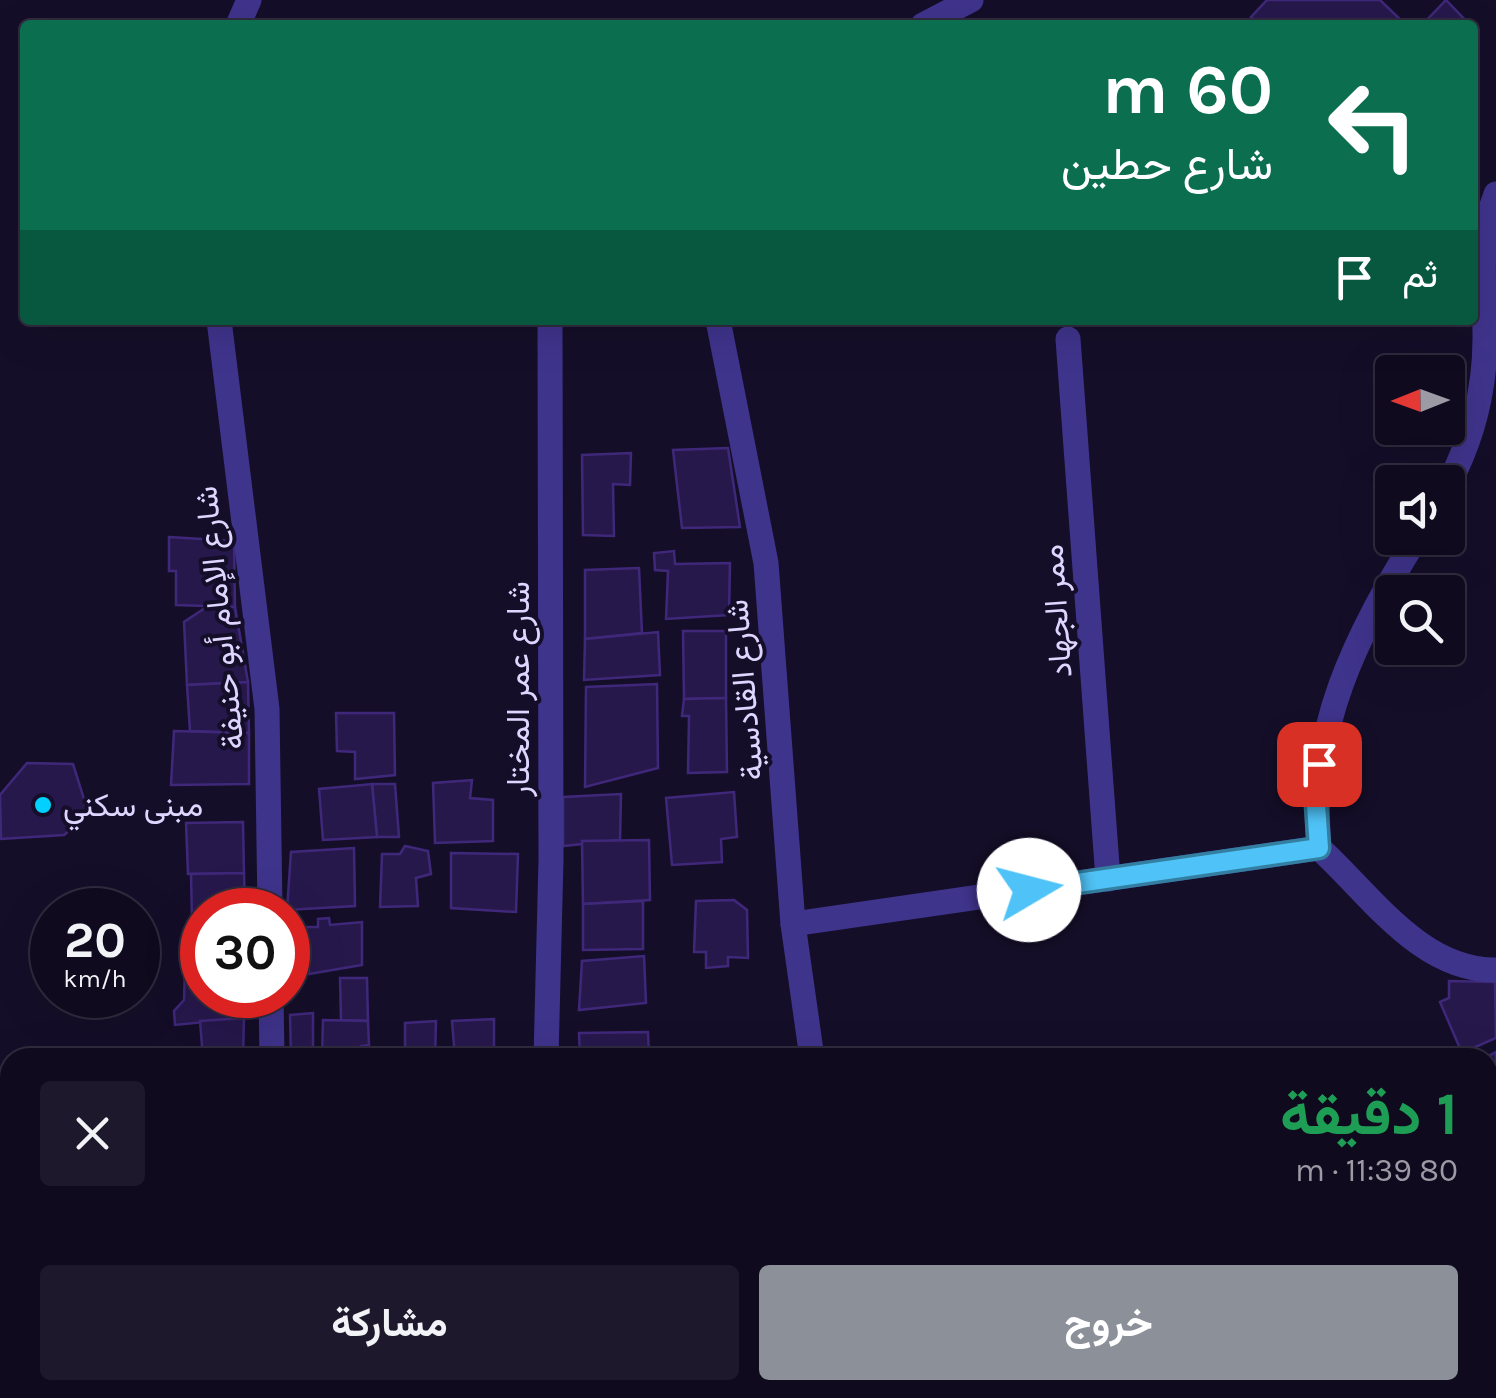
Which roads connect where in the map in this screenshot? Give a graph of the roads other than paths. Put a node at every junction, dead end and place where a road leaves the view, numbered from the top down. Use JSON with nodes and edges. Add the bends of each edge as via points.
{"nodes":[{"id":1,"x":971,"y":0,"type":"edge"},
{"id":2,"x":933,"y":20,"type":"edge"},
{"id":3,"x":1496,"y":194,"type":"edge"},
{"id":4,"x":220,"y":325,"type":"edge"},
{"id":5,"x":550,"y":325,"type":"edge"},
{"id":6,"x":719,"y":325,"type":"edge"},
{"id":7,"x":1068,"y":338,"type":"dead end"},
{"id":8,"x":1459,"y":465,"type":"edge"},
{"id":9,"x":1407,"y":555,"type":"edge"},
{"id":10,"x":1319,"y":848,"type":"junction"},
{"id":11,"x":1108,"y":879,"type":"junction"},
{"id":12,"x":270,"y":888,"type":"edge"},
{"id":13,"x":793,"y":924,"type":"junction"},
{"id":14,"x":1496,"y":970,"type":"edge"},
{"id":15,"x":271,"y":1018,"type":"edge"},
{"id":16,"x":272,"y":1048,"type":"edge"},
{"id":17,"x":546,"y":1048,"type":"edge"},
{"id":18,"x":811,"y":1048,"type":"edge"}],
"edges":[{"from":1,"to":2,"type":"street"},
{"from":3,"to":8,"type":"street","via":[[1482,250],[1480,395]]},
{"from":4,"to":12,"type":"street","name":"شارع الإمام أبو حنيفة","via":[[267,709]]},
{"from":5,"to":17,"type":"street","name":"شارع عمر المختار"},
{"from":6,"to":13,"type":"street","name":"شارع القادسية","via":[[766,563]]},
{"from":7,"to":11,"type":"street","name":"ممر الجهاد"},
{"from":9,"to":10,"type":"street","via":[[1335,693],[1315,790]]},
{"from":10,"to":11,"type":"street"},
{"from":10,"to":14,"type":"street","via":[[1404,932],[1444,960]]},
{"from":11,"to":13,"type":"street"},
{"from":13,"to":18,"type":"street","name":"شارع القادسية"},
{"from":15,"to":16,"type":"street"}]}
